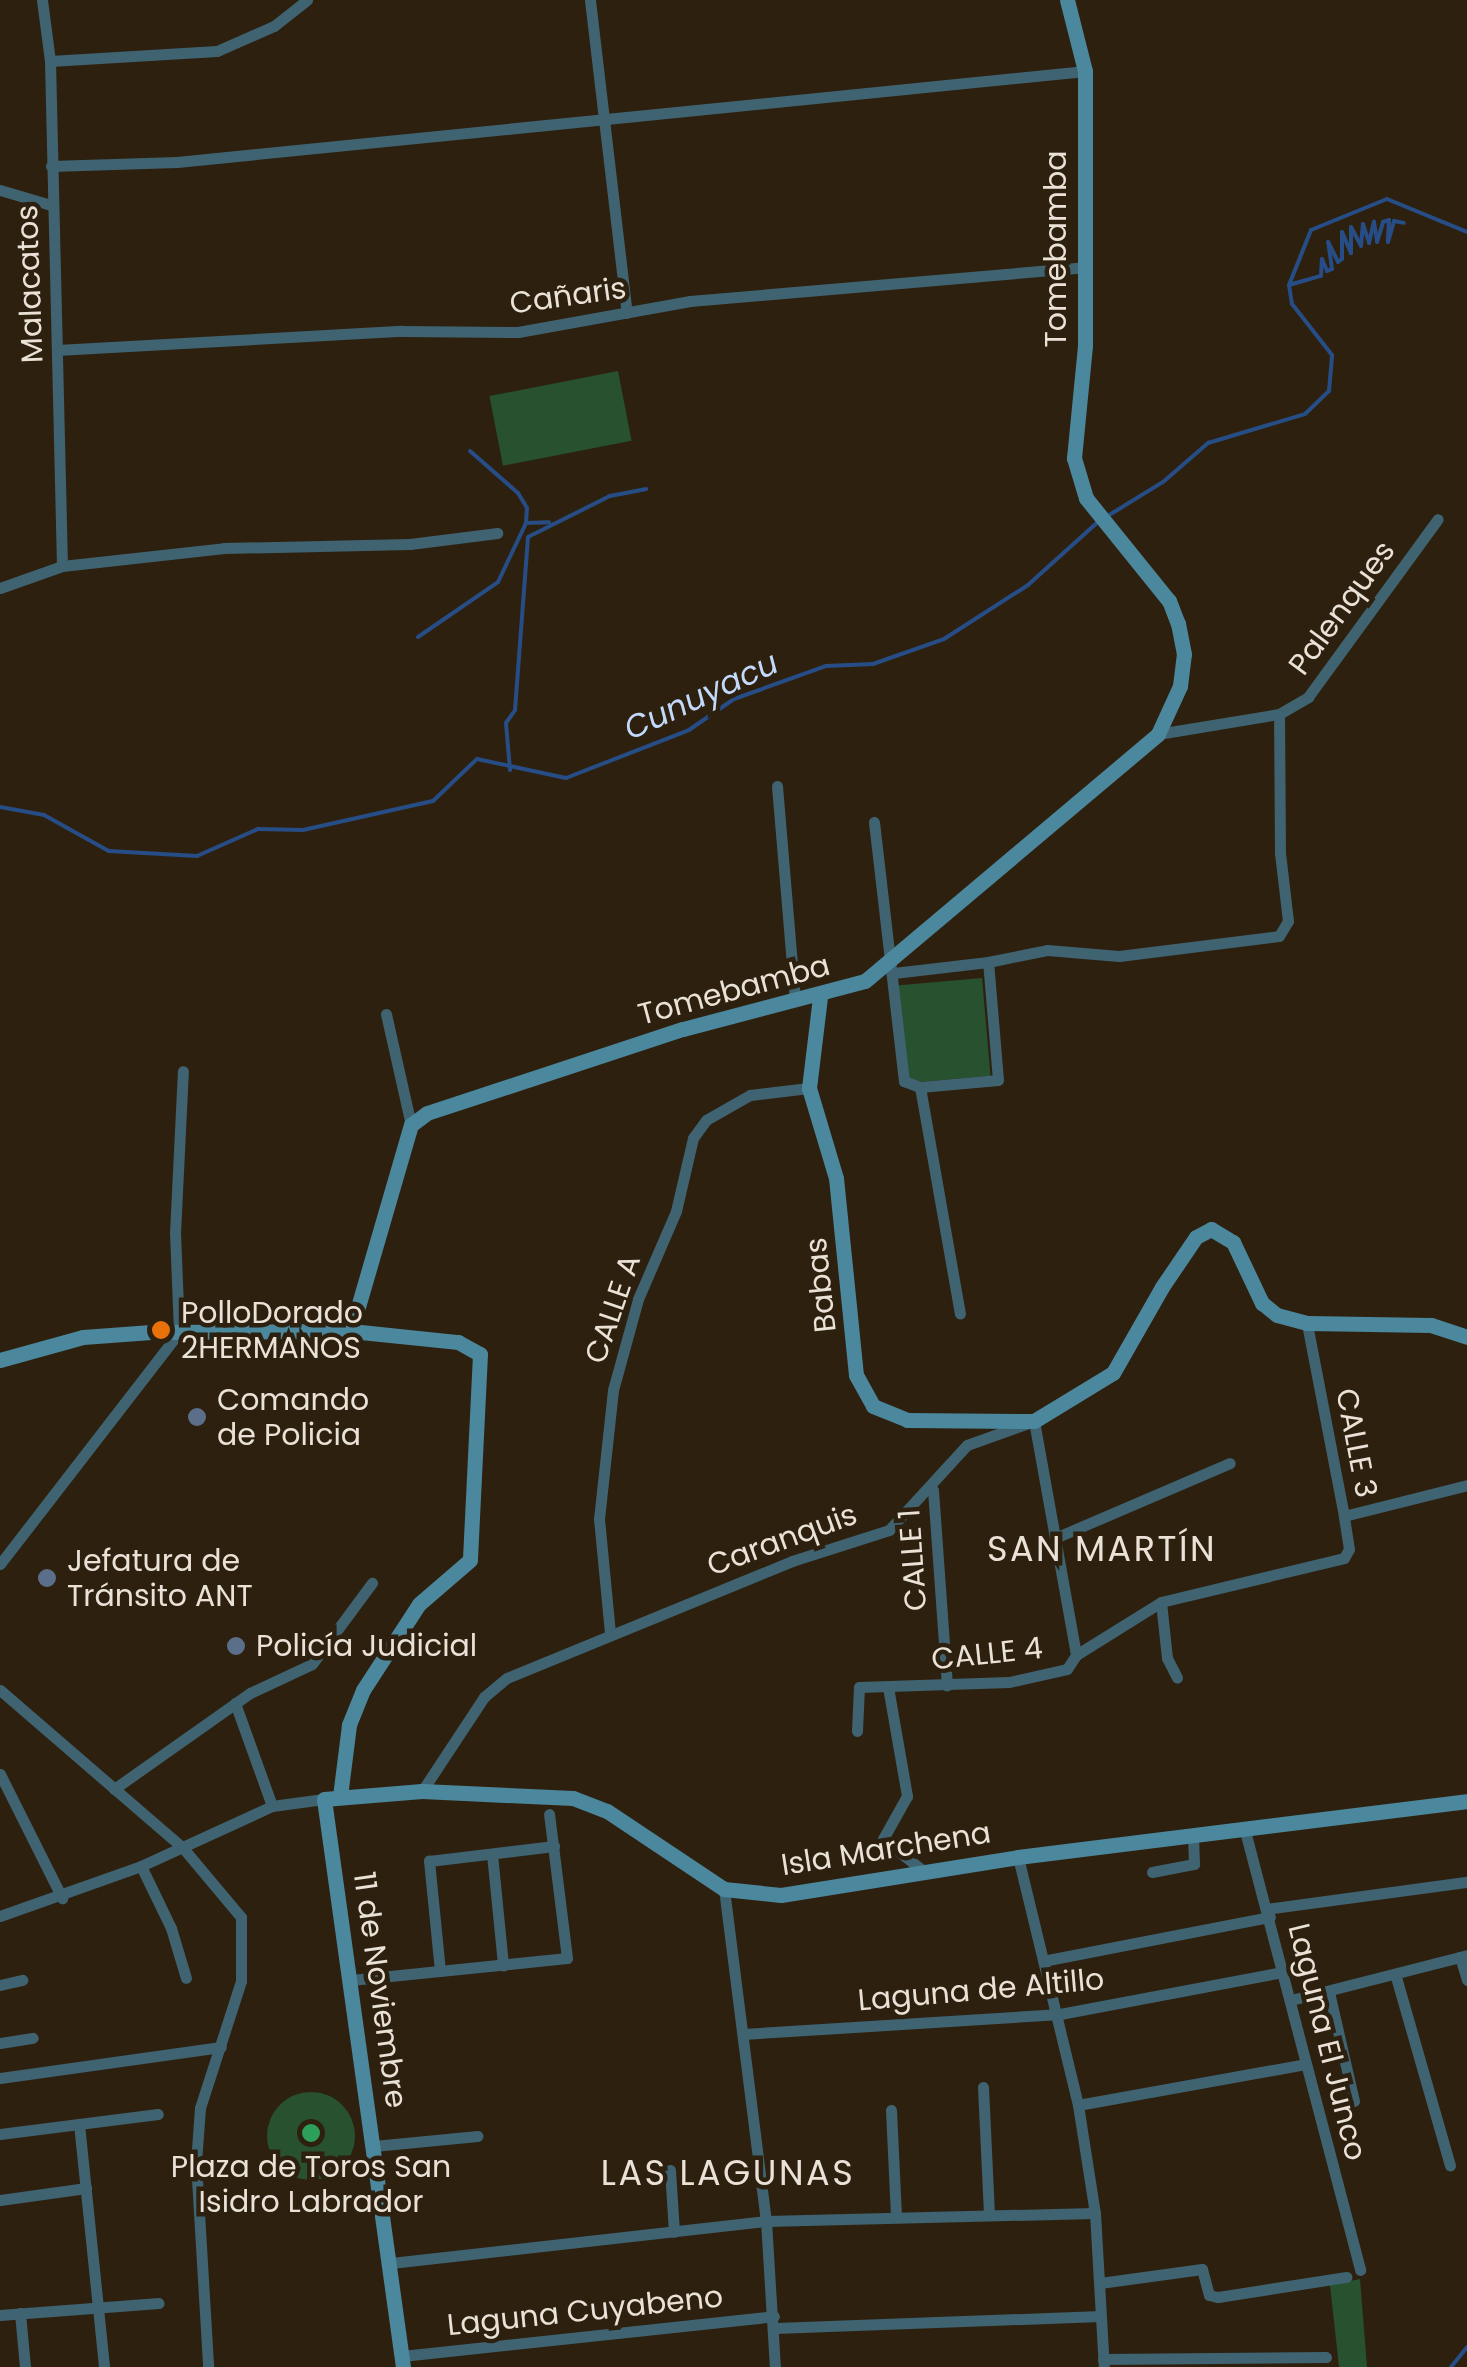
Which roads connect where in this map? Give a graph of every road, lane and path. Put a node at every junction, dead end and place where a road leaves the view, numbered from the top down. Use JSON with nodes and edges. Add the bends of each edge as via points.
{"nodes":[{"id":1,"x":42,"y":0,"type":"edge"},
{"id":2,"x":307,"y":0,"type":"edge"},
{"id":3,"x":590,"y":0,"type":"edge"},
{"id":4,"x":1067,"y":0,"type":"edge"},
{"id":5,"x":50,"y":61,"type":"junction"},
{"id":6,"x":1085,"y":71,"type":"junction"},
{"id":7,"x":599,"y":119,"type":"junction"},
{"id":8,"x":51,"y":166,"type":"junction"},
{"id":9,"x":0,"y":190,"type":"edge"},
{"id":10,"x":52,"y":205,"type":"junction"},
{"id":11,"x":1085,"y":268,"type":"junction"},
{"id":12,"x":628,"y":314,"type":"junction"},
{"id":13,"x":57,"y":350,"type":"junction"},
{"id":14,"x":1438,"y":520,"type":"dead end"},
{"id":15,"x":497,"y":533,"type":"dead end"},
{"id":16,"x":62,"y":566,"type":"junction"},
{"id":17,"x":0,"y":588,"type":"edge"},
{"id":18,"x":1279,"y":714,"type":"junction"},
{"id":19,"x":1158,"y":734,"type":"junction"},
{"id":20,"x":776,"y":786,"type":"dead end"},
{"id":21,"x":874,"y":822,"type":"dead end"},
{"id":22,"x":988,"y":962,"type":"junction"},
{"id":23,"x":892,"y":969,"type":"junction"},
{"id":24,"x":820,"y":996,"type":"junction"},
{"id":25,"x":795,"y":1000,"type":"junction"},
{"id":26,"x":386,"y":1014,"type":"dead end"},
{"id":27,"x":183,"y":1071,"type":"dead end"},
{"id":28,"x":920,"y":1087,"type":"junction"},
{"id":29,"x":809,"y":1088,"type":"junction"},
{"id":30,"x":411,"y":1125,"type":"junction"},
{"id":31,"x":960,"y":1314,"type":"dead end"},
{"id":32,"x":1307,"y":1323,"type":"junction"},
{"id":33,"x":180,"y":1332,"type":"junction"},
{"id":34,"x":350,"y":1332,"type":"junction"},
{"id":35,"x":1467,"y":1337,"type":"edge"},
{"id":36,"x":0,"y":1360,"type":"edge"},
{"id":37,"x":1034,"y":1421,"type":"junction"},
{"id":38,"x":1230,"y":1463,"type":"dead end"},
{"id":39,"x":1467,"y":1485,"type":"edge"},
{"id":40,"x":933,"y":1490,"type":"junction"},
{"id":41,"x":1344,"y":1516,"type":"junction"},
{"id":42,"x":1054,"y":1538,"type":"junction"},
{"id":43,"x":1330,"y":1562,"type":"joint"},
{"id":44,"x":0,"y":1564,"type":"edge"},
{"id":45,"x":372,"y":1582,"type":"dead end"},
{"id":46,"x":1161,"y":1602,"type":"junction"},
{"id":47,"x":610,"y":1633,"type":"junction"},
{"id":48,"x":1076,"y":1655,"type":"junction"},
{"id":49,"x":1177,"y":1678,"type":"dead end"},
{"id":50,"x":947,"y":1686,"type":"junction"},
{"id":51,"x":888,"y":1687,"type":"junction"},
{"id":52,"x":0,"y":1690,"type":"edge"},
{"id":53,"x":235,"y":1704,"type":"junction"},
{"id":54,"x":857,"y":1731,"type":"dead end"},
{"id":55,"x":0,"y":1774,"type":"edge"},
{"id":56,"x":114,"y":1789,"type":"junction"},
{"id":57,"x":422,"y":1791,"type":"junction"},
{"id":58,"x":332,"y":1797,"type":"junction"},
{"id":59,"x":1467,"y":1801,"type":"edge"},
{"id":60,"x":272,"y":1806,"type":"junction"},
{"id":61,"x":549,"y":1814,"type":"dead end"},
{"id":62,"x":1244,"y":1828,"type":"junction"},
{"id":63,"x":1193,"y":1834,"type":"junction"},
{"id":64,"x":554,"y":1846,"type":"junction"},
{"id":65,"x":183,"y":1848,"type":"junction"},
{"id":66,"x":492,"y":1854,"type":"junction"},
{"id":67,"x":1018,"y":1857,"type":"junction"},
{"id":68,"x":141,"y":1866,"type":"junction"},
{"id":69,"x":926,"y":1872,"type":"junction"},
{"id":70,"x":1152,"y":1872,"type":"dead end"},
{"id":71,"x":1467,"y":1882,"type":"edge"},
{"id":72,"x":724,"y":1890,"type":"junction"},
{"id":73,"x":62,"y":1898,"type":"junction"},
{"id":74,"x":1268,"y":1913,"type":"junction"},
{"id":75,"x":0,"y":1916,"type":"edge"},
{"id":76,"x":1464,"y":1956,"type":"edge"},
{"id":77,"x":1048,"y":1960,"type":"junction"},
{"id":78,"x":504,"y":1965,"type":"junction"},
{"id":79,"x":440,"y":1971,"type":"junction"},
{"id":80,"x":1282,"y":1972,"type":"junction"},
{"id":81,"x":1396,"y":1976,"type":"junction"},
{"id":82,"x":186,"y":1978,"type":"dead end"},
{"id":83,"x":22,"y":1980,"type":"dead end"},
{"id":84,"x":351,"y":1980,"type":"junction"},
{"id":85,"x":1467,"y":1980,"type":"edge"},
{"id":86,"x":0,"y":1985,"type":"edge"},
{"id":87,"x":1329,"y":1992,"type":"junction"},
{"id":88,"x":1291,"y":2000,"type":"junction"},
{"id":89,"x":1060,"y":2014,"type":"junction"},
{"id":90,"x":742,"y":2034,"type":"junction"},
{"id":91,"x":33,"y":2038,"type":"dead end"},
{"id":92,"x":0,"y":2043,"type":"edge"},
{"id":93,"x":221,"y":2047,"type":"junction"},
{"id":94,"x":1305,"y":2064,"type":"junction"},
{"id":95,"x":0,"y":2078,"type":"edge"},
{"id":96,"x":983,"y":2087,"type":"dead end"},
{"id":97,"x":1354,"y":2100,"type":"dead end"},
{"id":98,"x":1078,"y":2105,"type":"junction"},
{"id":99,"x":891,"y":2110,"type":"dead end"},
{"id":100,"x":158,"y":2114,"type":"dead end"},
{"id":101,"x":78,"y":2124,"type":"junction"},
{"id":102,"x":0,"y":2134,"type":"edge"},
{"id":103,"x":478,"y":2136,"type":"dead end"},
{"id":104,"x":374,"y":2146,"type":"junction"},
{"id":105,"x":1450,"y":2165,"type":"dead end"},
{"id":106,"x":670,"y":2170,"type":"dead end"},
{"id":107,"x":86,"y":2188,"type":"junction"},
{"id":108,"x":0,"y":2200,"type":"edge"},
{"id":109,"x":1095,"y":2213,"type":"junction"},
{"id":110,"x":989,"y":2214,"type":"junction"},
{"id":111,"x":896,"y":2215,"type":"junction"},
{"id":112,"x":766,"y":2221,"type":"junction"},
{"id":113,"x":674,"y":2232,"type":"junction"},
{"id":114,"x":391,"y":2263,"type":"junction"},
{"id":115,"x":1360,"y":2270,"type":"dead end"},
{"id":116,"x":1346,"y":2277,"type":"dead end"},
{"id":117,"x":1100,"y":2282,"type":"junction"},
{"id":118,"x":159,"y":2303,"type":"dead end"},
{"id":119,"x":99,"y":2308,"type":"junction"},
{"id":120,"x":20,"y":2313,"type":"junction"},
{"id":121,"x":0,"y":2314,"type":"edge"},
{"id":122,"x":1101,"y":2316,"type":"junction"},
{"id":123,"x":774,"y":2322,"type":"junction"},
{"id":124,"x":1326,"y":2358,"type":"dead end"},
{"id":125,"x":402,"y":2361,"type":"edge"},
{"id":126,"x":1103,"y":2363,"type":"edge"},
{"id":127,"x":26,"y":2367,"type":"edge"},
{"id":128,"x":104,"y":2367,"type":"edge"},
{"id":129,"x":208,"y":2367,"type":"edge"},
{"id":130,"x":774,"y":2367,"type":"edge"}],
"edges":[{"from":1,"to":5,"type":"street","name":"Malacatos"},
{"from":2,"to":5,"type":"street","via":[[274,26],[216,51]]},
{"from":3,"to":7,"type":"street"},
{"from":4,"to":6,"type":"street","name":"Tomebamba"},
{"from":5,"to":8,"type":"street","name":"Malacatos"},
{"from":6,"to":7,"type":"street"},
{"from":6,"to":11,"type":"street","name":"Tomebamba"},
{"from":7,"to":8,"type":"street","via":[[178,162]]},
{"from":7,"to":12,"type":"street"},
{"from":8,"to":10,"type":"street","name":"Malacatos"},
{"from":9,"to":10,"type":"street"},
{"from":10,"to":13,"type":"street","name":"Malacatos"},
{"from":11,"to":12,"type":"street","name":"Cañaris","via":[[690,302]]},
{"from":11,"to":19,"type":"street","name":"Tomebamba","via":[[1074,458],[1086,498],[1170,601],[1178,624],[1184,654],[1180,686]]},
{"from":12,"to":13,"type":"street","name":"Cañaris","via":[[518,332],[401,331]]},
{"from":13,"to":16,"type":"street","name":"Malacatos"},
{"from":14,"to":18,"type":"street","name":"Palenques","via":[[1308,697]]},
{"from":15,"to":16,"type":"street","via":[[410,544],[224,548]]},
{"from":16,"to":17,"type":"street"},
{"from":18,"to":19,"type":"street","name":"Palenques"},
{"from":18,"to":22,"type":"street","via":[[1280,853],[1288,921],[1278,936],[1119,956],[1047,950]]},
{"from":19,"to":23,"type":"street","name":"Tomebamba"},
{"from":20,"to":25,"type":"street"},
{"from":21,"to":23,"type":"street"},
{"from":22,"to":23,"type":"street"},
{"from":22,"to":28,"type":"street","via":[[998,1080]]},
{"from":23,"to":24,"type":"street","name":"Tomebamba"},
{"from":23,"to":28,"type":"street","via":[[903,1075]]},
{"from":24,"to":25,"type":"street","name":"Tomebamba"},
{"from":24,"to":29,"type":"street","name":"Babas"},
{"from":25,"to":30,"type":"street","name":"Tomebamba","via":[[683,1029],[427,1113]]},
{"from":26,"to":30,"type":"street"},
{"from":27,"to":33,"type":"street","via":[[175,1232]]},
{"from":28,"to":31,"type":"street"},
{"from":29,"to":37,"type":"street","name":"Babas","via":[[836,1178],[862,1390],[874,1406],[907,1420]]},
{"from":29,"to":47,"type":"street","name":"CALLE A","via":[[750,1095],[706,1120],[693,1138],[676,1212],[638,1299],[613,1390],[599,1519]]},
{"from":30,"to":34,"type":"street"},
{"from":32,"to":35,"type":"street","name":"Caranquis","via":[[1408,1323]]},
{"from":32,"to":37,"type":"street","name":"Caranquis","via":[[1268,1310],[1234,1242],[1210,1229],[1196,1237],[1162,1287],[1113,1373]]},
{"from":32,"to":41,"type":"street","name":"CALLE 3"},
{"from":33,"to":34,"type":"street"},
{"from":33,"to":36,"type":"street","via":[[83,1337]]},
{"from":33,"to":44,"type":"street"},
{"from":34,"to":58,"type":"street","name":"11 de Noviembre","via":[[458,1342],[480,1354],[470,1560],[419,1604],[363,1690]]},
{"from":37,"to":40,"type":"street","name":"Caranquis","via":[[967,1445]]},
{"from":37,"to":42,"type":"street"},
{"from":38,"to":42,"type":"street"},
{"from":39,"to":41,"type":"street"},
{"from":40,"to":47,"type":"street","name":"Caranquis","via":[[872,1538],[792,1560]]},
{"from":40,"to":50,"type":"street","name":"CALLE 1"},
{"from":41,"to":43,"type":"street","name":"CALLE 3","via":[[1349,1552]]},
{"from":42,"to":48,"type":"street"},
{"from":43,"to":46,"type":"street","name":"CALLE 4"},
{"from":45,"to":53,"type":"street","via":[[312,1664]]},
{"from":46,"to":48,"type":"street","name":"CALLE 4"},
{"from":46,"to":49,"type":"street"},
{"from":47,"to":57,"type":"street","name":"Caranquis","via":[[506,1678],[484,1698]]},
{"from":48,"to":50,"type":"street","name":"CALLE 4","via":[[1067,1669]]},
{"from":50,"to":51,"type":"street","name":"CALLE 4"},
{"from":51,"to":54,"type":"street","name":"CALLE 4","via":[[856,1691]]},
{"from":51,"to":69,"type":"street","via":[[906,1800],[883,1839]]},
{"from":52,"to":56,"type":"street"},
{"from":53,"to":56,"type":"street"},
{"from":53,"to":60,"type":"street"},
{"from":55,"to":73,"type":"street"},
{"from":56,"to":65,"type":"street"},
{"from":57,"to":58,"type":"street"},
{"from":57,"to":72,"type":"street","via":[[574,1798],[607,1811]]},
{"from":58,"to":60,"type":"street"},
{"from":58,"to":84,"type":"street","name":"11 de Noviembre"},
{"from":59,"to":62,"type":"street","name":"Isla Marchena"},
{"from":60,"to":65,"type":"street"},
{"from":61,"to":64,"type":"street"},
{"from":62,"to":63,"type":"street","name":"Isla Marchena"},
{"from":62,"to":74,"type":"street","name":"Laguna El Junco"},
{"from":63,"to":67,"type":"street","name":"Isla Marchena"},
{"from":63,"to":70,"type":"street","via":[[1194,1864]]},
{"from":64,"to":66,"type":"street"},
{"from":64,"to":78,"type":"street","via":[[570,1954]]},
{"from":65,"to":68,"type":"street"},
{"from":65,"to":93,"type":"street","via":[[241,1916],[241,1981]]},
{"from":66,"to":78,"type":"street"},
{"from":66,"to":79,"type":"street","via":[[428,1865]]},
{"from":67,"to":69,"type":"street","name":"Isla Marchena"},
{"from":67,"to":77,"type":"street"},
{"from":68,"to":73,"type":"street"},
{"from":68,"to":82,"type":"street"},
{"from":69,"to":72,"type":"street","name":"Isla Marchena","via":[[812,1893]]},
{"from":71,"to":74,"type":"street"},
{"from":72,"to":90,"type":"street"},
{"from":73,"to":75,"type":"street"},
{"from":74,"to":77,"type":"street"},
{"from":74,"to":80,"type":"street","name":"Laguna El Junco"},
{"from":76,"to":81,"type":"street"},
{"from":76,"to":85,"type":"street"},
{"from":77,"to":89,"type":"street"},
{"from":78,"to":79,"type":"street"},
{"from":79,"to":84,"type":"street"},
{"from":80,"to":88,"type":"street","name":"Laguna El Junco"},
{"from":80,"to":89,"type":"street","name":"Laguna de Altillo"},
{"from":81,"to":87,"type":"street"},
{"from":81,"to":105,"type":"street"},
{"from":83,"to":86,"type":"street"},
{"from":84,"to":104,"type":"street","name":"11 de Noviembre"},
{"from":87,"to":88,"type":"street"},
{"from":87,"to":97,"type":"street"},
{"from":88,"to":94,"type":"street","name":"Laguna El Junco"},
{"from":89,"to":90,"type":"street","name":"Laguna de Altillo"},
{"from":89,"to":98,"type":"street"},
{"from":90,"to":112,"type":"street"},
{"from":91,"to":92,"type":"street"},
{"from":93,"to":95,"type":"street"},
{"from":93,"to":129,"type":"street","via":[[200,2108],[196,2162]]},
{"from":94,"to":98,"type":"street"},
{"from":94,"to":115,"type":"street","name":"Laguna El Junco"},
{"from":96,"to":110,"type":"street"},
{"from":98,"to":109,"type":"street"},
{"from":99,"to":111,"type":"street"},
{"from":100,"to":101,"type":"street"},
{"from":101,"to":102,"type":"street"},
{"from":101,"to":107,"type":"street"},
{"from":103,"to":104,"type":"street"},
{"from":104,"to":114,"type":"street","name":"11 de Noviembre"},
{"from":106,"to":113,"type":"street"},
{"from":107,"to":108,"type":"street"},
{"from":107,"to":119,"type":"street"},
{"from":109,"to":110,"type":"street"},
{"from":109,"to":117,"type":"street"},
{"from":110,"to":111,"type":"street"},
{"from":111,"to":112,"type":"street"},
{"from":112,"to":113,"type":"street"},
{"from":112,"to":123,"type":"street"},
{"from":113,"to":114,"type":"street"},
{"from":114,"to":125,"type":"street","name":"11 de Noviembre"},
{"from":116,"to":117,"type":"street","via":[[1218,2297],[1209,2295],[1202,2269]]},
{"from":117,"to":122,"type":"street"},
{"from":118,"to":119,"type":"street"},
{"from":119,"to":120,"type":"street"},
{"from":119,"to":128,"type":"street"},
{"from":120,"to":121,"type":"street"},
{"from":120,"to":127,"type":"street"},
{"from":122,"to":123,"type":"street","name":"Laguna Cuyabeno"},
{"from":122,"to":126,"type":"street"},
{"from":123,"to":125,"type":"street","name":"Laguna Cuyabeno"},
{"from":123,"to":130,"type":"street"},
{"from":124,"to":126,"type":"street"}]}
